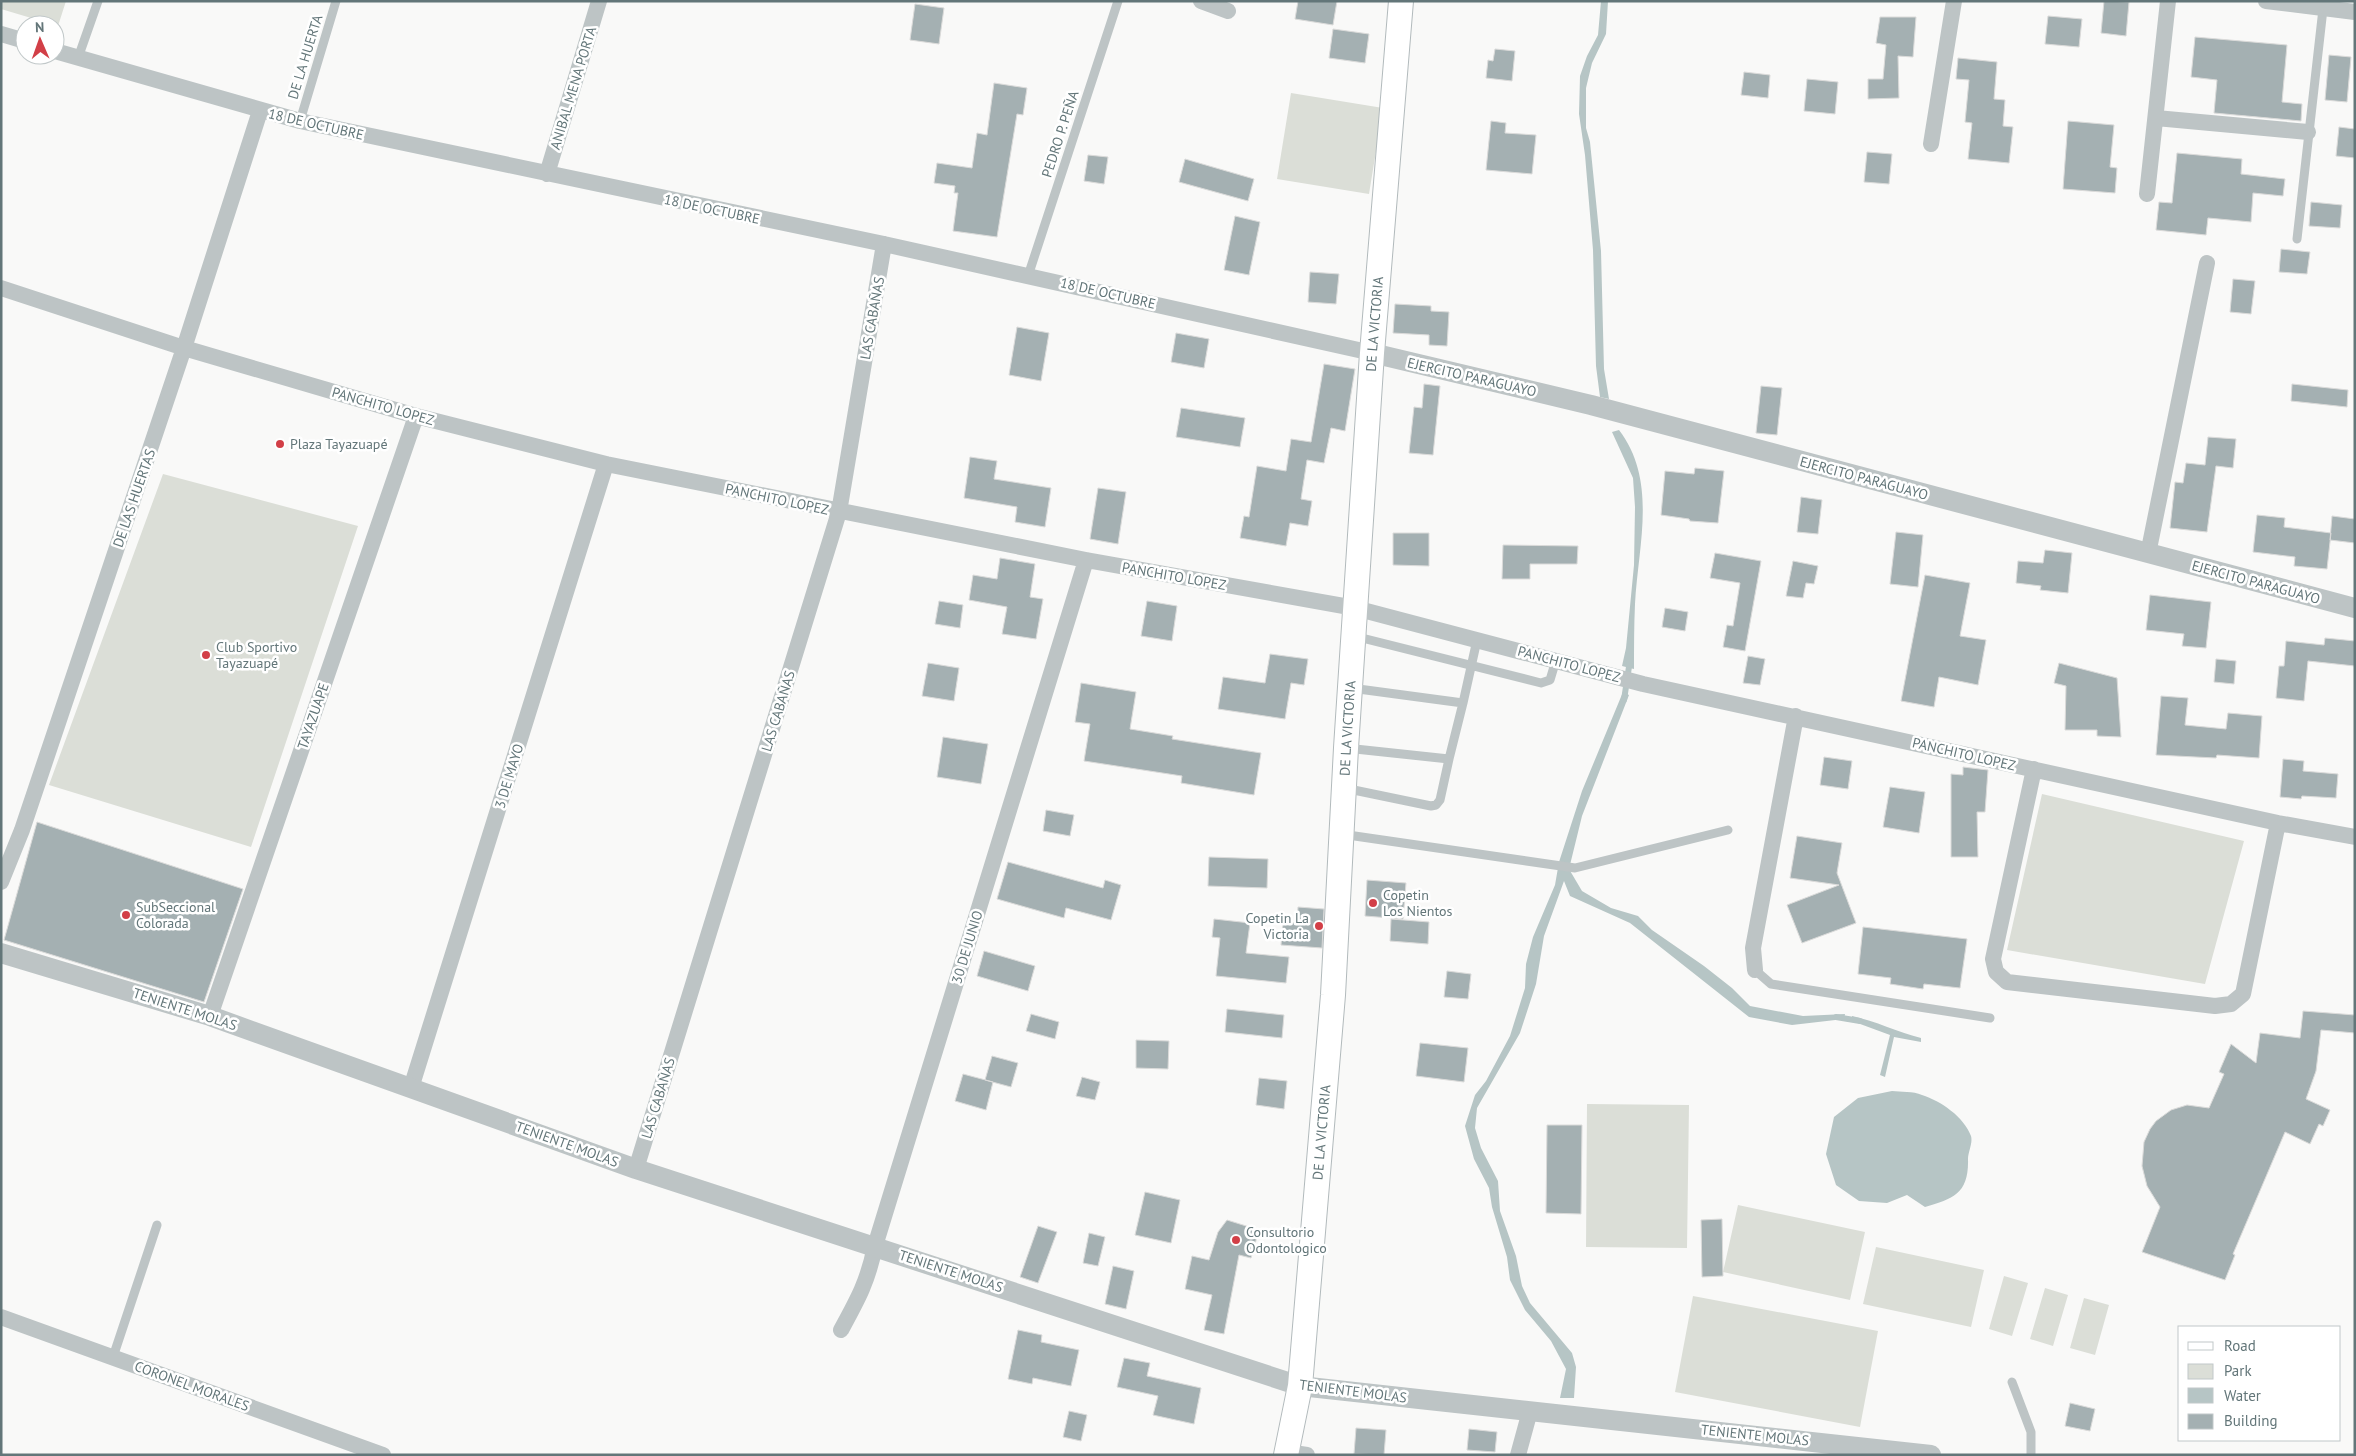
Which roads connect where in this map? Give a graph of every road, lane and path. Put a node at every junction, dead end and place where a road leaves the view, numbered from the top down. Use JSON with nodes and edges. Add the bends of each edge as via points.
{"nodes":[{"id":1,"x":98,"y":1,"type":"edge"},
{"id":2,"x":336,"y":1,"type":"edge"},
{"id":3,"x":599,"y":1,"type":"edge"},
{"id":4,"x":1118,"y":1,"type":"edge"},
{"id":5,"x":1201,"y":1,"type":"edge"},
{"id":6,"x":1401,"y":1,"type":"edge"},
{"id":7,"x":1954,"y":1,"type":"edge"},
{"id":8,"x":2168,"y":1,"type":"edge"},
{"id":9,"x":2266,"y":1,"type":"edge"},
{"id":10,"x":2323,"y":9,"type":"junction"},
{"id":11,"x":1228,"y":11,"type":"dead end"},
{"id":12,"x":2355,"y":12,"type":"edge"},
{"id":13,"x":1,"y":34,"type":"edge"},
{"id":14,"x":15,"y":39,"type":"edge"},
{"id":15,"x":65,"y":54,"type":"edge"},
{"id":16,"x":78,"y":58,"type":"junction"},
{"id":17,"x":260,"y":111,"type":"junction"},
{"id":18,"x":2156,"y":118,"type":"junction"},
{"id":19,"x":300,"y":121,"type":"junction"},
{"id":20,"x":2308,"y":132,"type":"junction"},
{"id":21,"x":1931,"y":144,"type":"dead end"},
{"id":22,"x":547,"y":174,"type":"junction"},
{"id":23,"x":2146,"y":194,"type":"dead end"},
{"id":24,"x":2297,"y":239,"type":"dead end"},
{"id":25,"x":884,"y":244,"type":"junction"},
{"id":26,"x":2208,"y":263,"type":"dead end"},
{"id":27,"x":1028,"y":276,"type":"junction"},
{"id":28,"x":1,"y":288,"type":"edge"},
{"id":29,"x":184,"y":348,"type":"junction"},
{"id":30,"x":1372,"y":353,"type":"junction"},
{"id":31,"x":416,"y":416,"type":"junction"},
{"id":32,"x":606,"y":464,"type":"junction"},
{"id":33,"x":839,"y":512,"type":"junction"},
{"id":34,"x":2148,"y":554,"type":"junction"},
{"id":35,"x":1086,"y":560,"type":"junction"},
{"id":36,"x":1355,"y":608,"type":"junction"},
{"id":37,"x":2355,"y":608,"type":"edge"},
{"id":38,"x":1354,"y":636,"type":"junction"},
{"id":39,"x":1477,"y":640,"type":"junction"},
{"id":40,"x":1556,"y":660,"type":"junction"},
{"id":41,"x":1471,"y":665,"type":"junction"},
{"id":42,"x":1350,"y":688,"type":"junction"},
{"id":43,"x":1463,"y":703,"type":"junction"},
{"id":44,"x":1796,"y":716,"type":"junction"},
{"id":45,"x":1346,"y":748,"type":"junction"},
{"id":46,"x":1449,"y":759,"type":"junction"},
{"id":47,"x":2034,"y":769,"type":"junction"},
{"id":48,"x":1344,"y":788,"type":"junction"},
{"id":49,"x":2278,"y":823,"type":"junction"},
{"id":50,"x":1728,"y":830,"type":"dead end"},
{"id":51,"x":1341,"y":834,"type":"junction"},
{"id":52,"x":2355,"y":836,"type":"edge"},
{"id":53,"x":1,"y":882,"type":"edge"},
{"id":54,"x":1,"y":952,"type":"edge"},
{"id":55,"x":1756,"y":970,"type":"joint"},
{"id":56,"x":210,"y":1016,"type":"junction"},
{"id":57,"x":1990,"y":1018,"type":"dead end"},
{"id":58,"x":411,"y":1088,"type":"junction"},
{"id":59,"x":636,"y":1168,"type":"junction"},
{"id":60,"x":157,"y":1225,"type":"dead end"},
{"id":61,"x":875,"y":1246,"type":"junction"},
{"id":62,"x":1,"y":1317,"type":"edge"},
{"id":63,"x":841,"y":1330,"type":"dead end"},
{"id":64,"x":113,"y":1357,"type":"junction"},
{"id":65,"x":2012,"y":1382,"type":"dead end"},
{"id":66,"x":1300,"y":1386,"type":"junction"},
{"id":67,"x":1530,"y":1411,"type":"junction"},
{"id":68,"x":354,"y":1450,"type":"edge"},
{"id":69,"x":1870,"y":1451,"type":"edge"},
{"id":70,"x":1294,"y":1454,"type":"edge"},
{"id":71,"x":383,"y":1455,"type":"edge"},
{"id":72,"x":1518,"y":1455,"type":"edge"},
{"id":73,"x":1931,"y":1455,"type":"edge"},
{"id":74,"x":2031,"y":1455,"type":"edge"}],
"edges":[{"from":1,"to":16,"type":"lane"},
{"from":2,"to":19,"type":"lane","name":"DE LA HUERTA"},
{"from":3,"to":22,"type":"street","name":"ANIBAL MENA PORTA"},
{"from":4,"to":27,"type":"lane","name":"PEDRO P. PEÑA"},
{"from":5,"to":11,"type":"street"},
{"from":6,"to":30,"type":"main road","name":"DE LA VICTORIA"},
{"from":7,"to":21,"type":"street"},
{"from":8,"to":18,"type":"street"},
{"from":9,"to":10,"type":"street"},
{"from":10,"to":12,"type":"street"},
{"from":10,"to":20,"type":"lane"},
{"from":13,"to":14,"type":"street"},
{"from":15,"to":16,"type":"street","name":"18 DE OCTUBRE"},
{"from":16,"to":17,"type":"street","name":"18 DE OCTUBRE"},
{"from":17,"to":19,"type":"street","name":"18 DE OCTUBRE"},
{"from":17,"to":29,"type":"street","name":"DE LAS HUERTAS"},
{"from":18,"to":20,"type":"street"},
{"from":18,"to":23,"type":"street"},
{"from":19,"to":22,"type":"street","name":"18 DE OCTUBRE"},
{"from":20,"to":24,"type":"lane"},
{"from":22,"to":25,"type":"street","name":"18 DE OCTUBRE"},
{"from":25,"to":27,"type":"street","name":"18 DE OCTUBRE"},
{"from":25,"to":33,"type":"street","name":"LAS CABAÑAS"},
{"from":26,"to":34,"type":"street"},
{"from":27,"to":30,"type":"street","name":"18 DE OCTUBRE"},
{"from":28,"to":29,"type":"street","name":"PANCHITO LOPEZ"},
{"from":29,"to":31,"type":"street","name":"PANCHITO LOPEZ"},
{"from":29,"to":53,"type":"street","name":"DE LAS HUERTAS","via":[[25,821]]},
{"from":30,"to":34,"type":"street","name":"EJERCITO PARAGUAYO","via":[[1591,405]]},
{"from":30,"to":36,"type":"main road","name":"DE LA VICTORIA"},
{"from":31,"to":32,"type":"street","name":"PANCHITO LOPEZ"},
{"from":31,"to":56,"type":"street","name":"TAYAZUAPE"},
{"from":32,"to":33,"type":"street","name":"PANCHITO LOPEZ"},
{"from":32,"to":58,"type":"street","name":"3 DE MAYO"},
{"from":33,"to":35,"type":"street","name":"PANCHITO LOPEZ"},
{"from":33,"to":59,"type":"street","name":"LAS CABAÑAS"},
{"from":34,"to":37,"type":"street","name":"EJERCITO PARAGUAYO"},
{"from":35,"to":36,"type":"street","name":"PANCHITO LOPEZ"},
{"from":35,"to":61,"type":"street","name":"30 DE JUNIO"},
{"from":36,"to":38,"type":"main road","name":"DE LA VICTORIA"},
{"from":36,"to":39,"type":"street","name":"PANCHITO LOPEZ"},
{"from":38,"to":41,"type":"lane"},
{"from":38,"to":42,"type":"main road","name":"DE LA VICTORIA"},
{"from":39,"to":40,"type":"street","name":"PANCHITO LOPEZ"},
{"from":39,"to":41,"type":"lane"},
{"from":40,"to":41,"type":"lane","via":[[1546,683]]},
{"from":40,"to":44,"type":"street","name":"PANCHITO LOPEZ","via":[[1643,684]]},
{"from":41,"to":43,"type":"lane"},
{"from":42,"to":43,"type":"lane"},
{"from":42,"to":45,"type":"main road","name":"DE LA VICTORIA"},
{"from":43,"to":46,"type":"lane"},
{"from":44,"to":47,"type":"street","name":"PANCHITO LOPEZ"},
{"from":44,"to":55,"type":"street","via":[[1753,948]]},
{"from":45,"to":46,"type":"lane"},
{"from":45,"to":48,"type":"main road","name":"DE LA VICTORIA"},
{"from":46,"to":48,"type":"lane","via":[[1436,805]]},
{"from":47,"to":49,"type":"street","name":"PANCHITO LOPEZ"},
{"from":47,"to":49,"type":"street","via":[[1993,959],[1996,972],[2007,982],[2215,1006],[2231,1004],[2243,994]]},
{"from":48,"to":51,"type":"main road","name":"DE LA VICTORIA"},
{"from":49,"to":52,"type":"street","name":"PANCHITO LOPEZ"},
{"from":50,"to":51,"type":"lane","via":[[1575,868]]},
{"from":51,"to":66,"type":"main road","name":"DE LA VICTORIA","via":[[1333,995]]},
{"from":54,"to":56,"type":"street","name":"TENIENTE MOLAS"},
{"from":55,"to":57,"type":"lane","via":[[1771,984]]},
{"from":56,"to":58,"type":"street","name":"TENIENTE MOLAS"},
{"from":58,"to":59,"type":"street","name":"TENIENTE MOLAS"},
{"from":59,"to":61,"type":"street","name":"TENIENTE MOLAS"},
{"from":60,"to":64,"type":"lane"},
{"from":61,"to":63,"type":"street","name":"30 DE JUNIO","via":[[863,1290]]},
{"from":61,"to":66,"type":"street","name":"TENIENTE MOLAS"},
{"from":62,"to":64,"type":"street","name":"CORONEL MORALES"},
{"from":64,"to":68,"type":"street","name":"CORONEL MORALES"},
{"from":65,"to":74,"type":"lane","via":[[2031,1432]]},
{"from":66,"to":67,"type":"street","name":"TENIENTE MOLAS"},
{"from":66,"to":70,"type":"main road","name":"DE LA VICTORIA"},
{"from":67,"to":69,"type":"street","name":"TENIENTE MOLAS"},
{"from":67,"to":72,"type":"street"},
{"from":68,"to":71,"type":"street","name":"CORONEL MORALES"},
{"from":69,"to":73,"type":"street","name":"TENIENTE MOLAS"}]}
